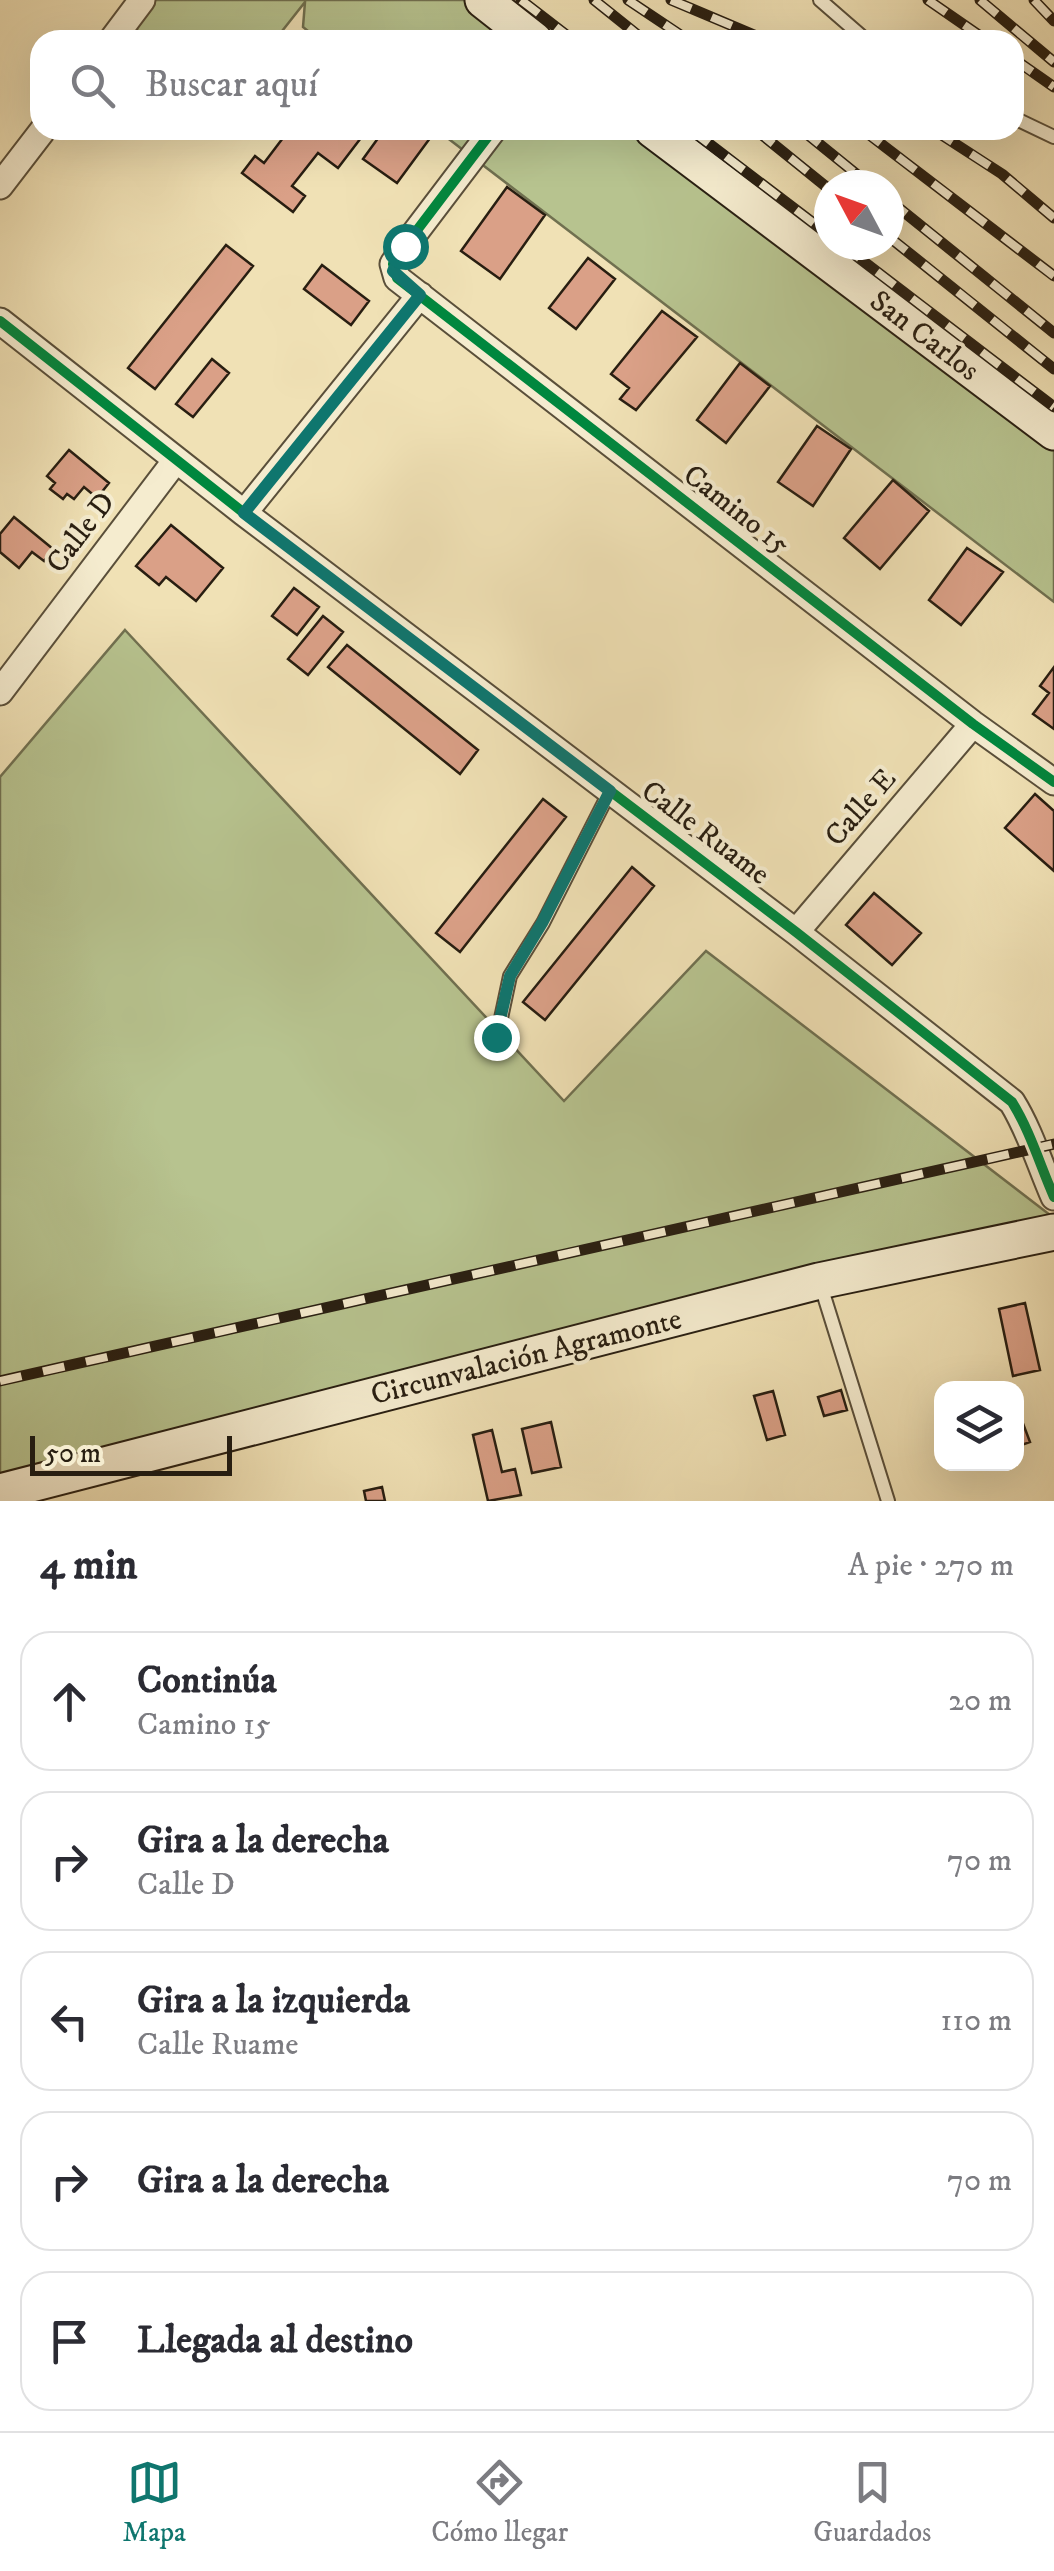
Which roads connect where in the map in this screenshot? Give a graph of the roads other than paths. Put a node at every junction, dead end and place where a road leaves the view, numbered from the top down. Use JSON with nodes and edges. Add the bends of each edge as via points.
{"nodes":[{"id":1,"x":142,"y":0,"type":"edge"},
{"id":2,"x":482,"y":0,"type":"edge"},
{"id":3,"x":820,"y":0,"type":"edge"},
{"id":4,"x":120,"y":30,"type":"edge"},
{"id":5,"x":521,"y":30,"type":"edge"},
{"id":6,"x":854,"y":30,"type":"edge"},
{"id":7,"x":1024,"y":123,"type":"edge"},
{"id":8,"x":1054,"y":137,"type":"edge"},
{"id":9,"x":35,"y":140,"type":"edge"},
{"id":10,"x":485,"y":140,"type":"edge"},
{"id":11,"x":666,"y":140,"type":"edge"},
{"id":12,"x":0,"y":143,"type":"edge"},
{"id":13,"x":21,"y":159,"type":"junction"},
{"id":14,"x":0,"y":186,"type":"edge"},
{"id":15,"x":420,"y":295,"type":"junction"},
{"id":16,"x":0,"y":321,"type":"edge"},
{"id":17,"x":1054,"y":432,"type":"edge"},
{"id":18,"x":176,"y":460,"type":"junction"},
{"id":19,"x":244,"y":513,"type":"junction"},
{"id":20,"x":0,"y":692,"type":"edge"},
{"id":21,"x":973,"y":724,"type":"junction"},
{"id":22,"x":1054,"y":782,"type":"edge"},
{"id":23,"x":610,"y":791,"type":"junction"},
{"id":24,"x":796,"y":932,"type":"junction"},
{"id":25,"x":496,"y":1037,"type":"dead end"},
{"id":26,"x":1054,"y":1197,"type":"edge"},
{"id":27,"x":1054,"y":1232,"type":"edge"},
{"id":28,"x":819,"y":1281,"type":"junction"},
{"id":29,"x":0,"y":1492,"type":"edge"},
{"id":30,"x":888,"y":1501,"type":"edge"}],
"edges":[{"from":1,"to":4,"type":"street"},
{"from":2,"to":5,"type":"main road"},
{"from":3,"to":6,"type":"lane"},
{"from":7,"to":8,"type":"lane"},
{"from":9,"to":13,"type":"street"},
{"from":10,"to":15,"type":"street","name":"Camino 15","via":[[393,271]]},
{"from":11,"to":17,"type":"main road","name":"San Carlos"},
{"from":12,"to":13,"type":"street"},
{"from":13,"to":14,"type":"street"},
{"from":15,"to":19,"type":"street"},
{"from":15,"to":21,"type":"street","name":"Camino 15"},
{"from":16,"to":18,"type":"street","name":"Calle Ruame"},
{"from":18,"to":19,"type":"street","name":"Calle Ruame"},
{"from":18,"to":20,"type":"street","name":"Calle D"},
{"from":19,"to":23,"type":"street","name":"Calle Ruame"},
{"from":21,"to":22,"type":"street","name":"Camino 15"},
{"from":21,"to":24,"type":"street","name":"Calle E"},
{"from":23,"to":24,"type":"street","name":"Calle Ruame"},
{"from":23,"to":25,"type":"lane","via":[[510,976]]},
{"from":24,"to":26,"type":"street","name":"Calle Ruame","via":[[1012,1102]]},
{"from":27,"to":28,"type":"main road","name":"Circunvalación Agramonte"},
{"from":28,"to":29,"type":"main road","name":"Circunvalación Agramonte"},
{"from":28,"to":30,"type":"lane"}]}
